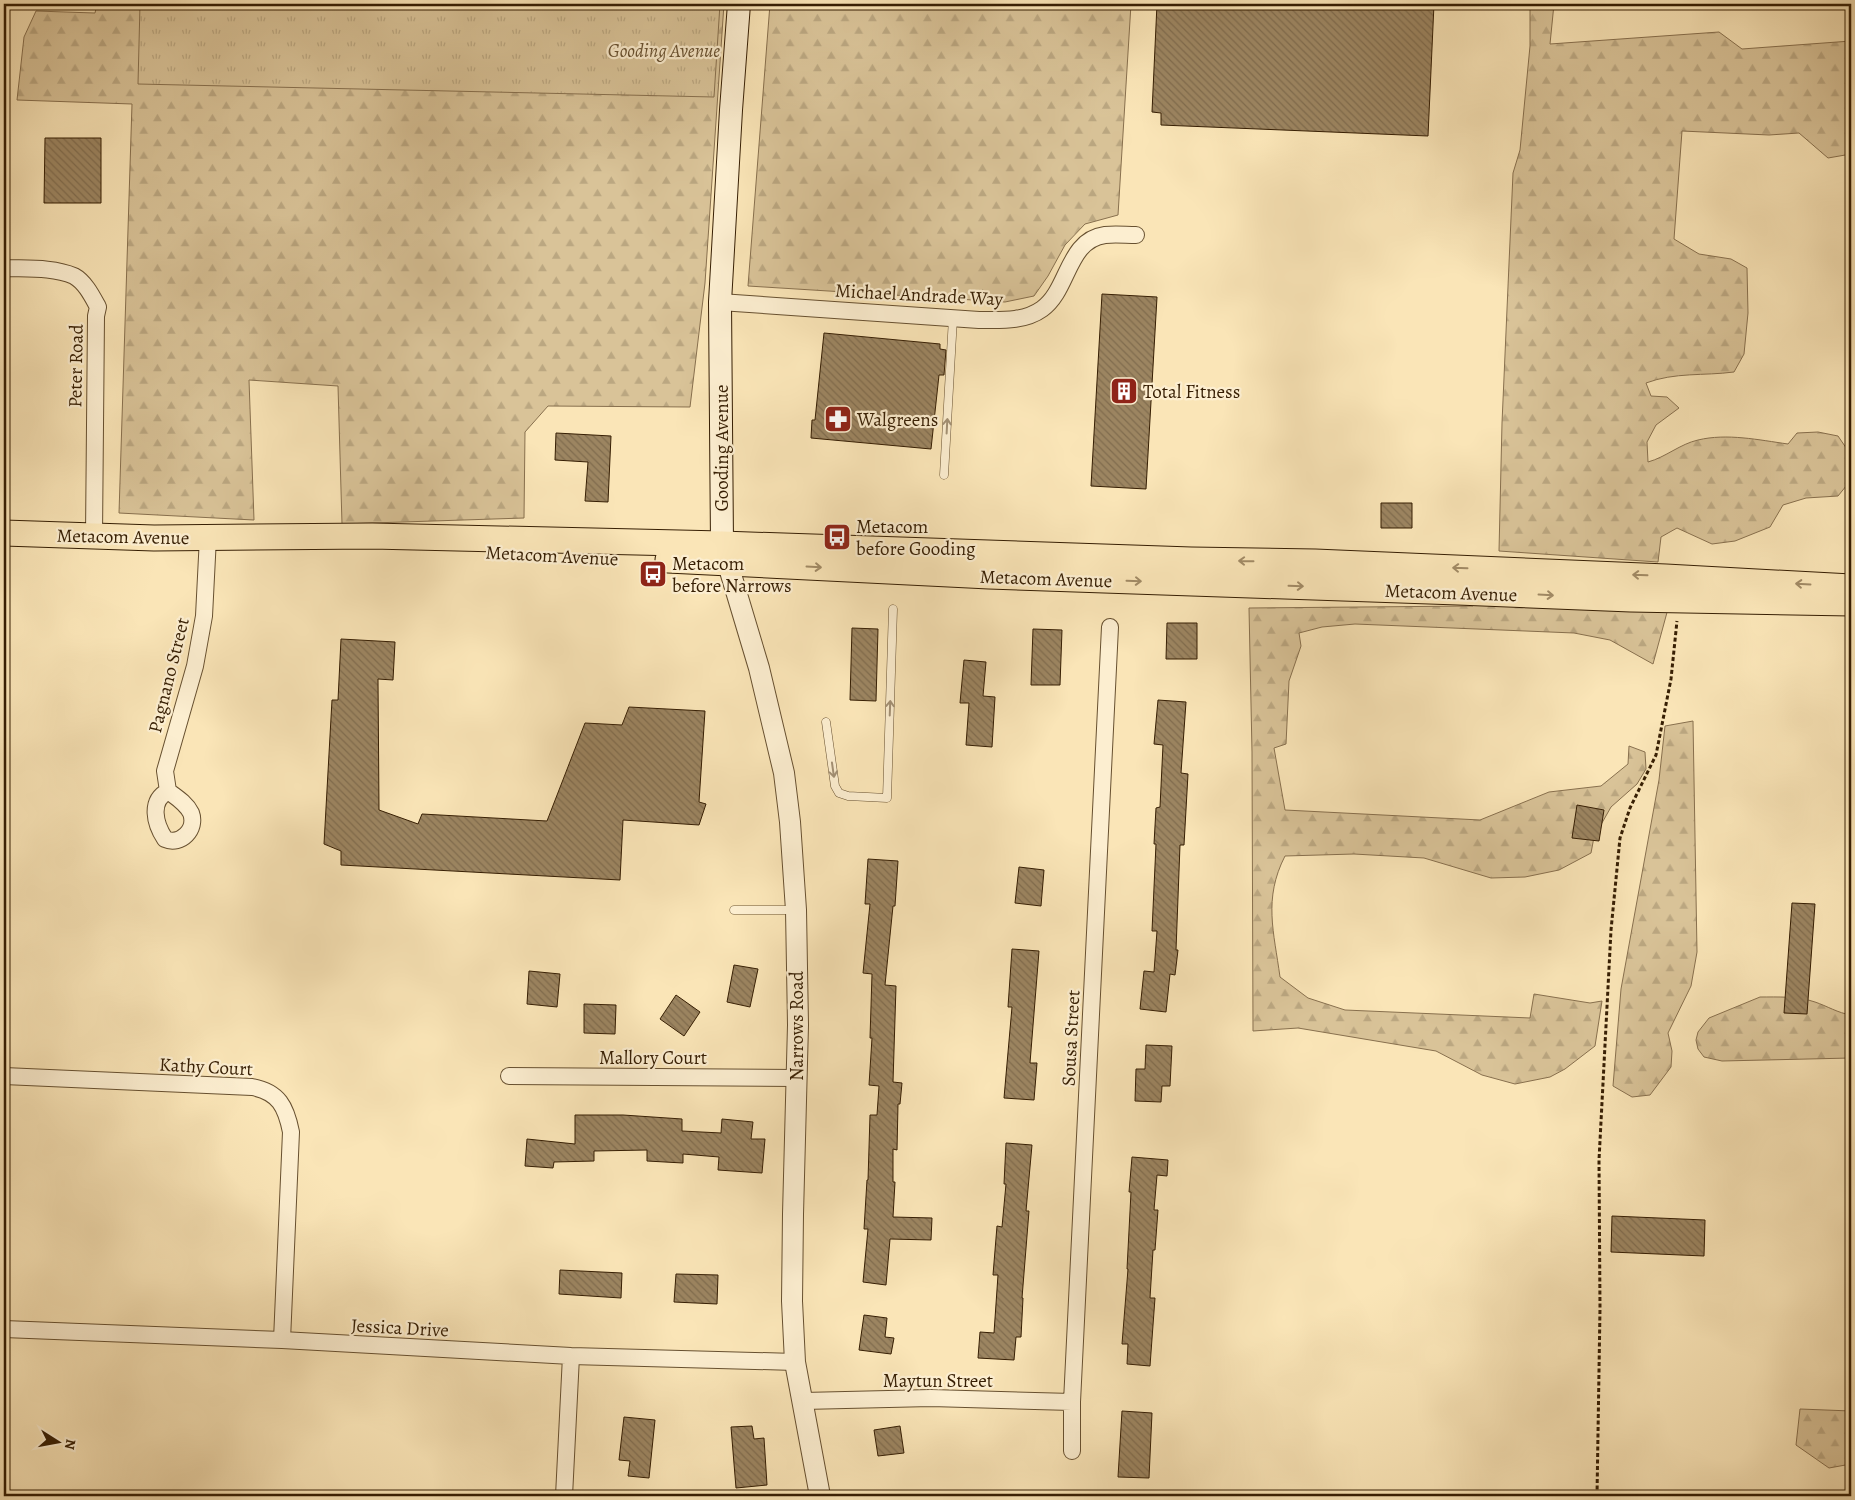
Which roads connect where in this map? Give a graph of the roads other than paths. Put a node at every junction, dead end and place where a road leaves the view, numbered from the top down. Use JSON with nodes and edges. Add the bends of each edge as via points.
{"nodes":[{"id":1,"x":739,"y":4,"type":"edge"},
{"id":2,"x":1136,"y":234,"type":"dead end"},
{"id":3,"x":4,"y":268,"type":"edge"},
{"id":4,"x":720,"y":302,"type":"junction"},
{"id":5,"x":953,"y":318,"type":"junction"},
{"id":6,"x":944,"y":475,"type":"dead end"},
{"id":7,"x":4,"y":533,"type":"edge"},
{"id":8,"x":94,"y":535,"type":"junction"},
{"id":9,"x":208,"y":537,"type":"junction"},
{"id":10,"x":400,"y":541,"type":"junction"},
{"id":11,"x":724,"y":553,"type":"junction"},
{"id":12,"x":1488,"y":581,"type":"junction"},
{"id":13,"x":1851,"y":587,"type":"edge"},
{"id":14,"x":1851,"y":603,"type":"edge"},
{"id":15,"x":893,"y":609,"type":"dead end"},
{"id":16,"x":1110,"y":626,"type":"dead end"},
{"id":17,"x":826,"y":722,"type":"dead end"},
{"id":18,"x":168,"y":791,"type":"dead end"},
{"id":19,"x":734,"y":910,"type":"dead end"},
{"id":20,"x":796,"y":910,"type":"junction"},
{"id":21,"x":4,"y":1076,"type":"edge"},
{"id":22,"x":510,"y":1076,"type":"dead end"},
{"id":23,"x":796,"y":1078,"type":"junction"},
{"id":24,"x":4,"y":1329,"type":"edge"},
{"id":25,"x":282,"y":1340,"type":"junction"},
{"id":26,"x":570,"y":1356,"type":"junction"},
{"id":27,"x":795,"y":1362,"type":"junction"},
{"id":28,"x":803,"y":1401,"type":"junction"},
{"id":29,"x":1072,"y":1402,"type":"junction"},
{"id":30,"x":1072,"y":1452,"type":"dead end"},
{"id":31,"x":564,"y":1496,"type":"edge"},
{"id":32,"x":820,"y":1496,"type":"edge"}],
"edges":[{"from":1,"to":4,"type":"main road","name":"Gooding Avenue"},
{"from":2,"to":5,"type":"street","name":"Michael Andrade Way","via":[[1104,235],[1090,241],[1079,250],[1060,287],[1041,310],[1010,319]]},
{"from":3,"to":8,"type":"street","name":"Peter Road","via":[[53,270],[75,277],[98,307]]},
{"from":4,"to":5,"type":"street","name":"Michael Andrade Way"},
{"from":4,"to":11,"type":"main road","name":"Gooding Avenue"},
{"from":6,"to":5,"type":"lane","one_way":true},
{"from":7,"to":8,"type":"main road","name":"Metacom Avenue"},
{"from":8,"to":9,"type":"main road","name":"Metacom Avenue"},
{"from":9,"to":10,"type":"main road","name":"Metacom Avenue"},
{"from":9,"to":18,"type":"street","name":"Pagnano Street","via":[[204,616],[191,682],[165,771]]},
{"from":10,"to":11,"type":"main road","name":"Metacom Avenue"},
{"from":10,"to":11,"type":"main road","name":"Metacom Avenue","via":[[554,556]]},
{"from":11,"to":12,"type":"main road","name":"Metacom Avenue","via":[[989,576]]},
{"from":11,"to":20,"type":"street","name":"Narrows Road","via":[[759,668],[784,773]]},
{"from":13,"to":12,"type":"main road","name":"Metacom Avenue","one_way":true,"via":[[1666,576]]},
{"from":12,"to":14,"type":"main road","name":"Metacom Avenue","one_way":true,"via":[[1679,600]]},
{"from":17,"to":15,"type":"lane","one_way":true,"via":[[835,786],[840,793],[887,798]]},
{"from":16,"to":29,"type":"street","name":"Sousa Street"},
{"from":19,"to":20,"type":"lane"},
{"from":20,"to":23,"type":"street","name":"Narrows Road"},
{"from":21,"to":25,"type":"street","name":"Kathy Court","via":[[252,1087],[263,1089],[282,1102],[291,1132]]},
{"from":22,"to":23,"type":"street","name":"Mallory Court"},
{"from":23,"to":27,"type":"street","name":"Narrows Road","via":[[792,1214]]},
{"from":24,"to":25,"type":"street","name":"Jessica Drive"},
{"from":25,"to":26,"type":"street","name":"Jessica Drive"},
{"from":26,"to":27,"type":"street","name":"Jessica Drive"},
{"from":26,"to":31,"type":"street"},
{"from":27,"to":28,"type":"street","name":"Narrows Road"},
{"from":28,"to":29,"type":"street","name":"Maytun Street","via":[[931,1398]]},
{"from":28,"to":32,"type":"street","name":"Narrows Road"},
{"from":29,"to":30,"type":"street","name":"Sousa Street"}]}
